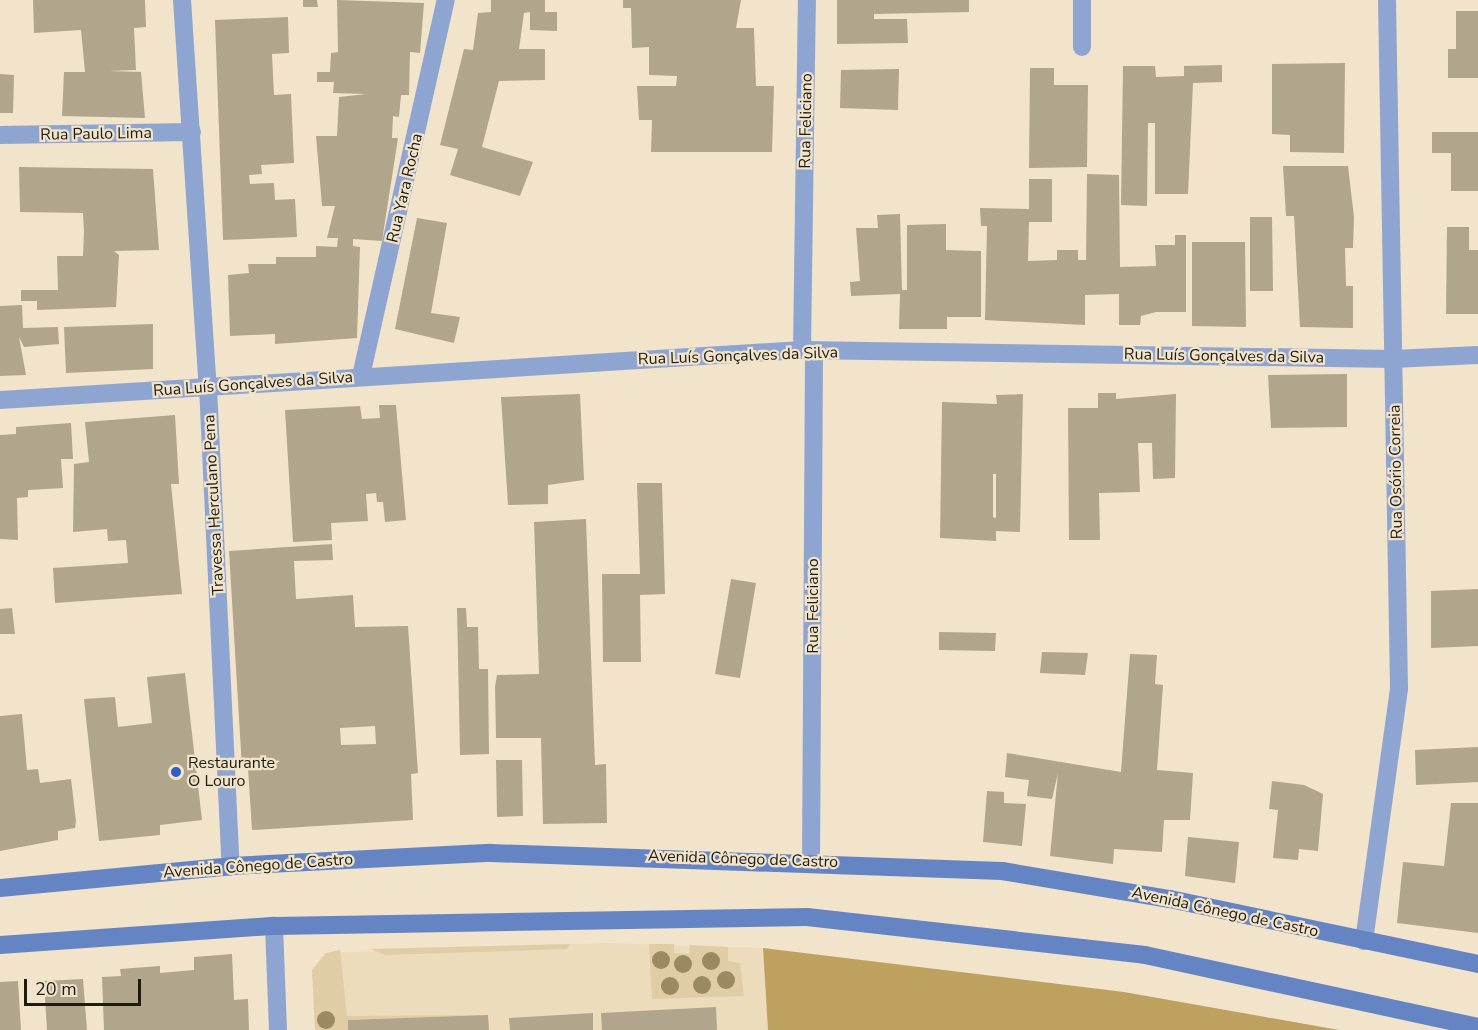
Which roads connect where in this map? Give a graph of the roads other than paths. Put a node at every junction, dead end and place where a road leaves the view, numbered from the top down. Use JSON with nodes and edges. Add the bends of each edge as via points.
{"nodes":[{"id":1,"x":182,"y":0,"type":"edge"},
{"id":2,"x":446,"y":0,"type":"edge"},
{"id":3,"x":807,"y":0,"type":"edge"},
{"id":4,"x":1082,"y":0,"type":"edge"},
{"id":5,"x":1387,"y":0,"type":"edge"},
{"id":6,"x":1082,"y":47,"type":"dead end"},
{"id":7,"x":192,"y":132,"type":"junction"},
{"id":8,"x":0,"y":135,"type":"edge"},
{"id":9,"x":808,"y":351,"type":"junction"},
{"id":10,"x":1478,"y":355,"type":"edge"},
{"id":11,"x":1393,"y":358,"type":"junction"},
{"id":12,"x":361,"y":376,"type":"junction"},
{"id":13,"x":208,"y":387,"type":"junction"},
{"id":14,"x":0,"y":400,"type":"edge"},
{"id":15,"x":811,"y":862,"type":"junction"},
{"id":16,"x":231,"y":866,"type":"junction"},
{"id":17,"x":0,"y":888,"type":"edge"},
{"id":18,"x":274,"y":926,"type":"junction"},
{"id":19,"x":1364,"y":941,"type":"junction"},
{"id":20,"x":0,"y":945,"type":"edge"},
{"id":21,"x":1478,"y":964,"type":"edge"},
{"id":22,"x":1478,"y":1027,"type":"edge"},
{"id":23,"x":278,"y":1030,"type":"edge"}],
"edges":[{"from":1,"to":7,"type":"street","name":"Travessa Herculano Pena"},
{"from":2,"to":12,"type":"street","name":"Rua Yara Rocha"},
{"from":3,"to":9,"type":"street","name":"Rua Feliciano"},
{"from":4,"to":6,"type":"street"},
{"from":5,"to":11,"type":"street","name":"Rua Osório Correia"},
{"from":7,"to":8,"type":"street","name":"Rua Paulo Lima"},
{"from":7,"to":13,"type":"street","name":"Travessa Herculano Pena"},
{"from":9,"to":11,"type":"street","name":"Rua Luís Gonçalves da Silva"},
{"from":9,"to":12,"type":"street","name":"Rua Luís Gonçalves da Silva"},
{"from":9,"to":15,"type":"street","name":"Rua Feliciano"},
{"from":10,"to":11,"type":"street","name":"Rua Luís Gonçalves da Silva"},
{"from":11,"to":19,"type":"street","name":"Rua Osório Correia","via":[[1399,688]]},
{"from":12,"to":13,"type":"street","name":"Rua Luís Gonçalves da Silva"},
{"from":13,"to":14,"type":"street","name":"Rua Luís Gonçalves da Silva"},
{"from":13,"to":16,"type":"street","name":"Travessa Herculano Pena"},
{"from":15,"to":16,"type":"main road","name":"Avenida Cônego de Castro","via":[[580,852]]},
{"from":15,"to":19,"type":"main road","name":"Avenida Cônego de Castro","via":[[1002,871],[1170,899]]},
{"from":16,"to":17,"type":"main road","name":"Avenida Cônego de Castro"},
{"from":18,"to":20,"type":"main road"},
{"from":18,"to":22,"type":"main road","via":[[807,917],[1145,955]]},
{"from":18,"to":23,"type":"street"},
{"from":19,"to":21,"type":"main road","name":"Avenida Cônego de Castro"}]}
